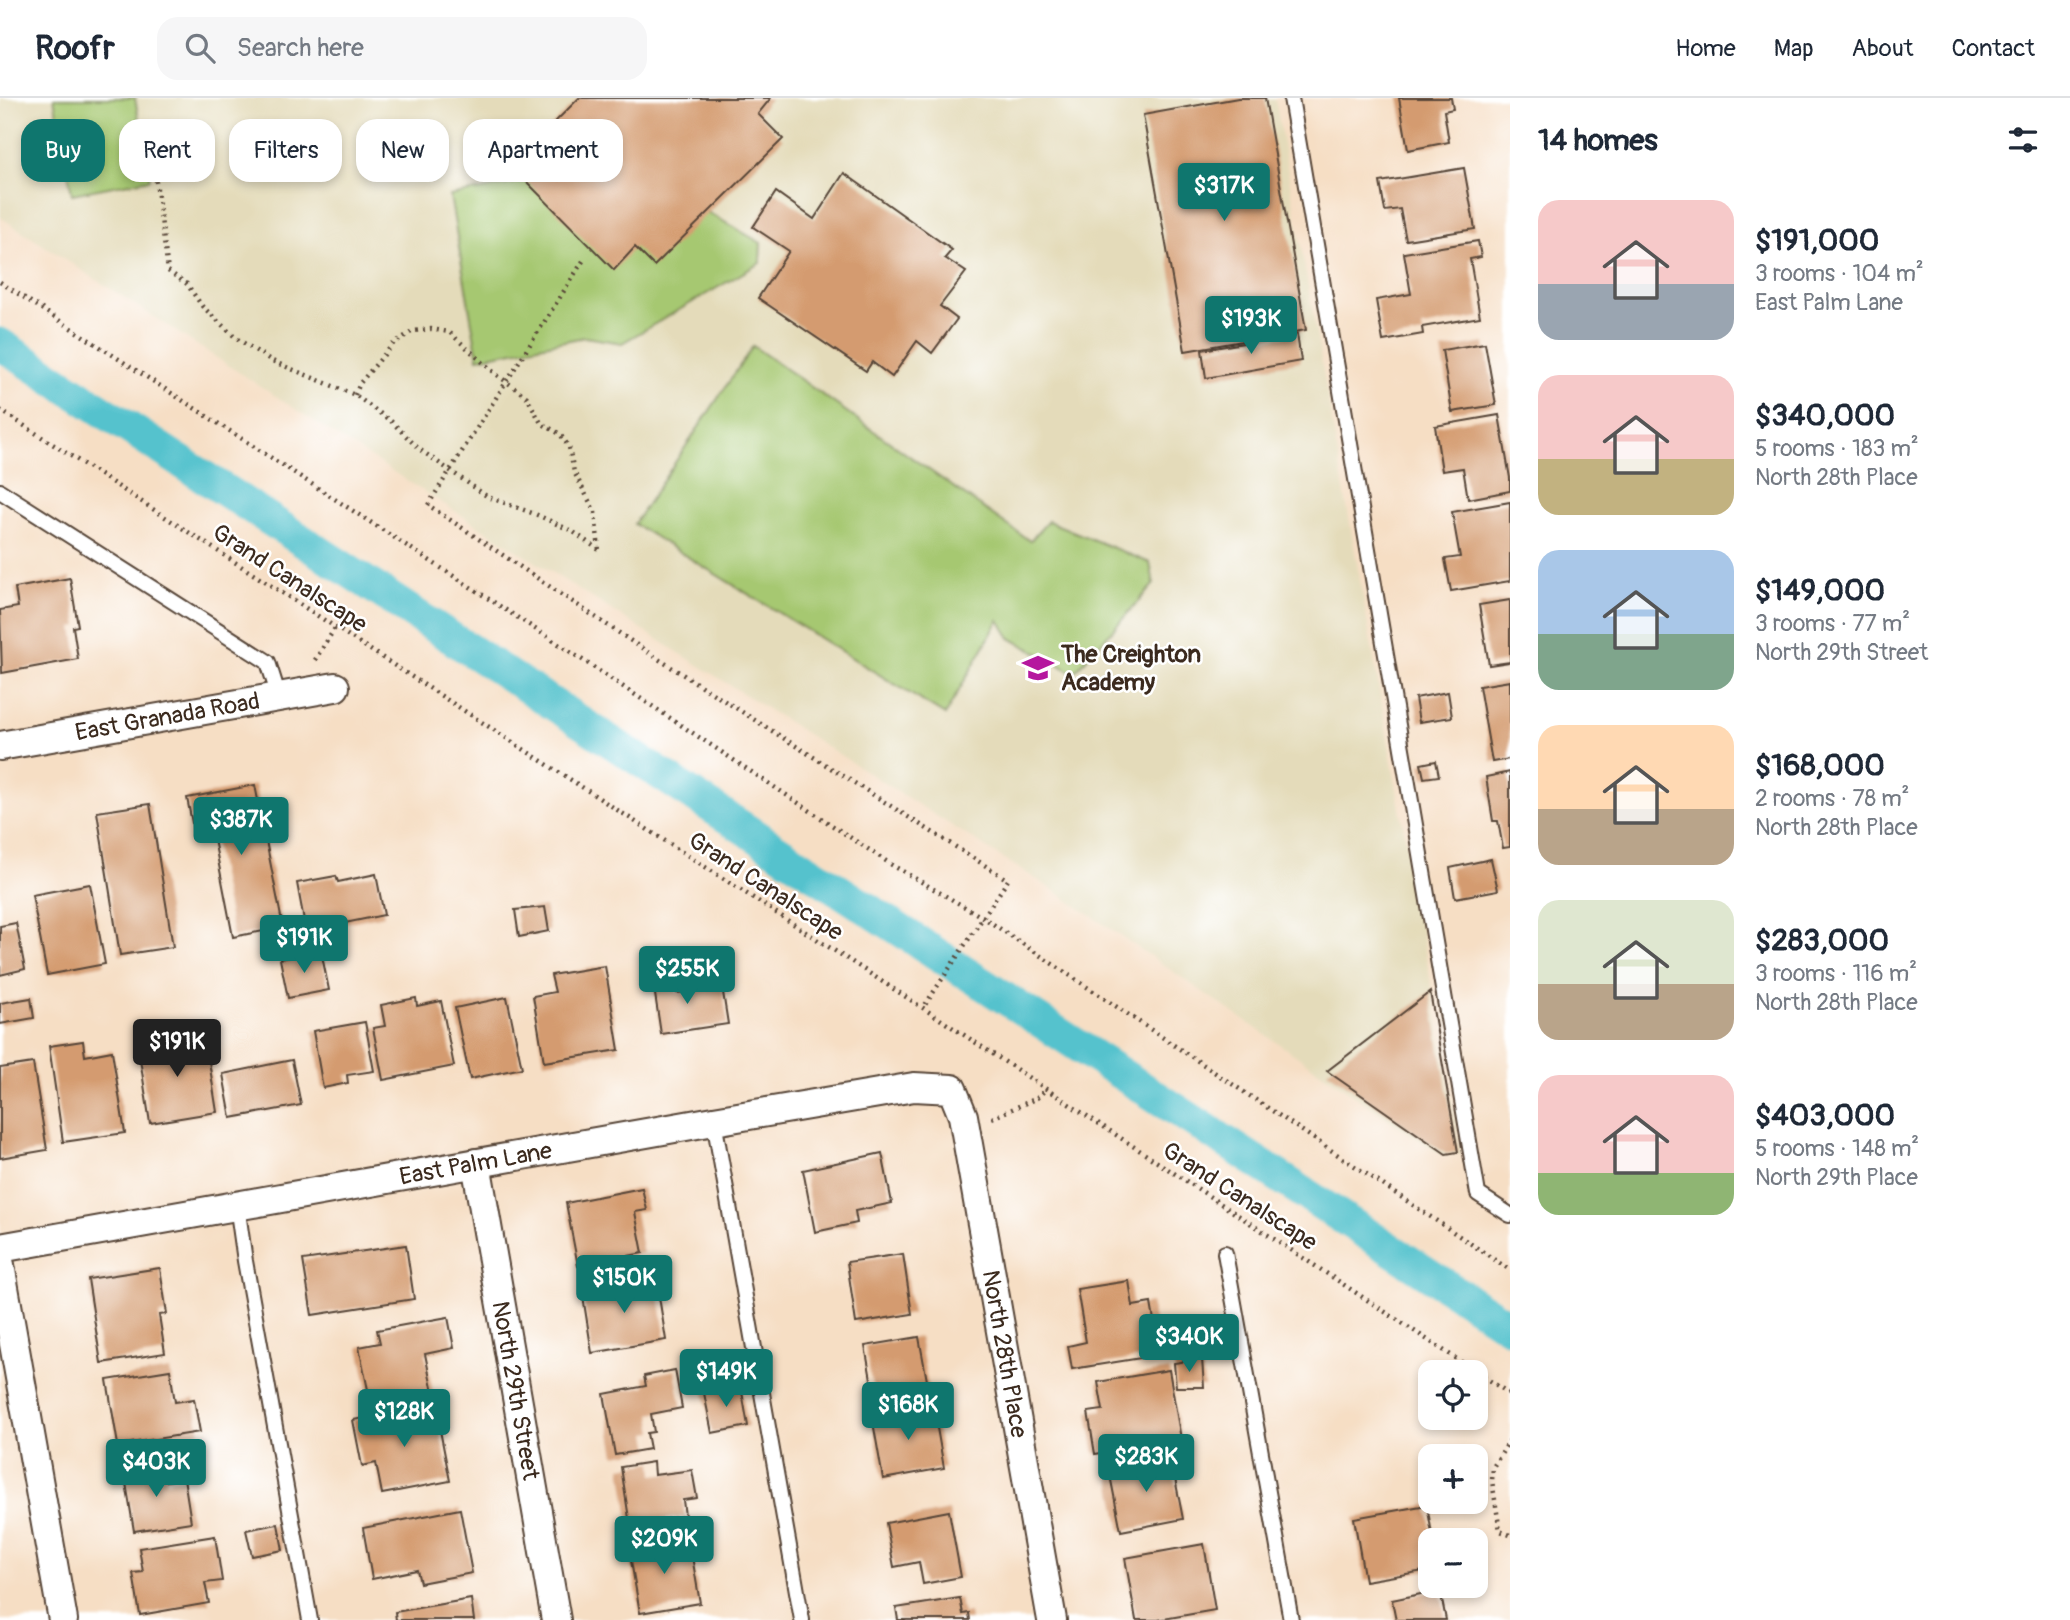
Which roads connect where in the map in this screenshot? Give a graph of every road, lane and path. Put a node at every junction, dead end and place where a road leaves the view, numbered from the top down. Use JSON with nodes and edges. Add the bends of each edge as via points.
{"nodes":[{"id":1,"x":1291,"y":98,"type":"edge"},
{"id":2,"x":156,"y":182,"type":"edge"},
{"id":3,"x":583,"y":261,"type":"dead end"},
{"id":4,"x":0,"y":282,"type":"edge"},
{"id":5,"x":507,"y":383,"type":"junction"},
{"id":6,"x":355,"y":395,"type":"junction"},
{"id":7,"x":0,"y":410,"type":"edge"},
{"id":8,"x":451,"y":471,"type":"junction"},
{"id":9,"x":0,"y":491,"type":"edge"},
{"id":10,"x":335,"y":628,"type":"junction"},
{"id":11,"x":316,"y":660,"type":"dead end"},
{"id":12,"x":335,"y":687,"type":"dead end"},
{"id":13,"x":279,"y":697,"type":"junction"},
{"id":14,"x":0,"y":746,"type":"edge"},
{"id":15,"x":984,"y":918,"type":"junction"},
{"id":16,"x":923,"y":1008,"type":"junction"},
{"id":17,"x":952,"y":1089,"type":"joint"},
{"id":18,"x":1046,"y":1089,"type":"junction"},
{"id":19,"x":990,"y":1119,"type":"dead end"},
{"id":20,"x":714,"y":1121,"type":"junction"},
{"id":21,"x":476,"y":1163,"type":"junction"},
{"id":22,"x":237,"y":1205,"type":"junction"},
{"id":23,"x":1510,"y":1215,"type":"edge"},
{"id":24,"x":0,"y":1248,"type":"edge"},
{"id":25,"x":1225,"y":1252,"type":"dead end"},
{"id":26,"x":0,"y":1265,"type":"edge"},
{"id":27,"x":1510,"y":1270,"type":"edge"},
{"id":28,"x":1510,"y":1394,"type":"edge"},
{"id":29,"x":1510,"y":1440,"type":"edge"},
{"id":30,"x":1510,"y":1535,"type":"edge"},
{"id":31,"x":63,"y":1620,"type":"edge"},
{"id":32,"x":310,"y":1620,"type":"edge"},
{"id":33,"x":556,"y":1620,"type":"edge"},
{"id":34,"x":802,"y":1620,"type":"edge"},
{"id":35,"x":1052,"y":1620,"type":"edge"},
{"id":36,"x":1291,"y":1620,"type":"edge"}],
"edges":[{"from":1,"to":23,"type":"lane","via":[[1478,1194]]},
{"from":2,"to":6,"type":"path","via":[[168,271],[187,284],[202,306],[236,338],[272,361]]},
{"from":3,"to":5,"type":"path"},
{"from":4,"to":15,"type":"path","via":[[892,865]]},
{"from":5,"to":6,"type":"path","via":[[449,332],[431,329],[413,331],[394,343]]},
{"from":5,"to":8,"type":"path"},
{"from":5,"to":8,"type":"path","via":[[527,397],[541,423],[560,434],[569,447],[574,472],[595,512],[599,550],[548,519],[488,498]]},
{"from":6,"to":8,"type":"path"},
{"from":7,"to":10,"type":"path","name":"Grand Canalscape"},
{"from":8,"to":15,"type":"path","via":[[428,505],[652,655],[1008,880]]},
{"from":9,"to":13,"type":"lane","via":[[268,662]]},
{"from":10,"to":11,"type":"path"},
{"from":10,"to":16,"type":"path","name":"Grand Canalscape"},
{"from":12,"to":13,"type":"street","name":"East Granada Road"},
{"from":13,"to":14,"type":"street","name":"East Granada Road"},
{"from":15,"to":16,"type":"path"},
{"from":15,"to":27,"type":"path"},
{"from":16,"to":18,"type":"path","name":"Grand Canalscape"},
{"from":17,"to":20,"type":"street","name":"East Palm Lane","via":[[914,1087]]},
{"from":17,"to":35,"type":"street","name":"North 28th Place","via":[[963,1116]]},
{"from":18,"to":19,"type":"path","via":[[1037,1098]]},
{"from":18,"to":28,"type":"path","name":"Grand Canalscape"},
{"from":20,"to":21,"type":"street","name":"East Palm Lane"},
{"from":20,"to":34,"type":"lane"},
{"from":21,"to":22,"type":"street","name":"East Palm Lane"},
{"from":21,"to":33,"type":"street","name":"North 29th Street"},
{"from":22,"to":24,"type":"street","name":"East Palm Lane"},
{"from":22,"to":32,"type":"lane"},
{"from":25,"to":36,"type":"lane"},
{"from":26,"to":31,"type":"street"},
{"from":29,"to":30,"type":"path","via":[[1493,1466],[1492,1481],[1500,1531]]}]}
